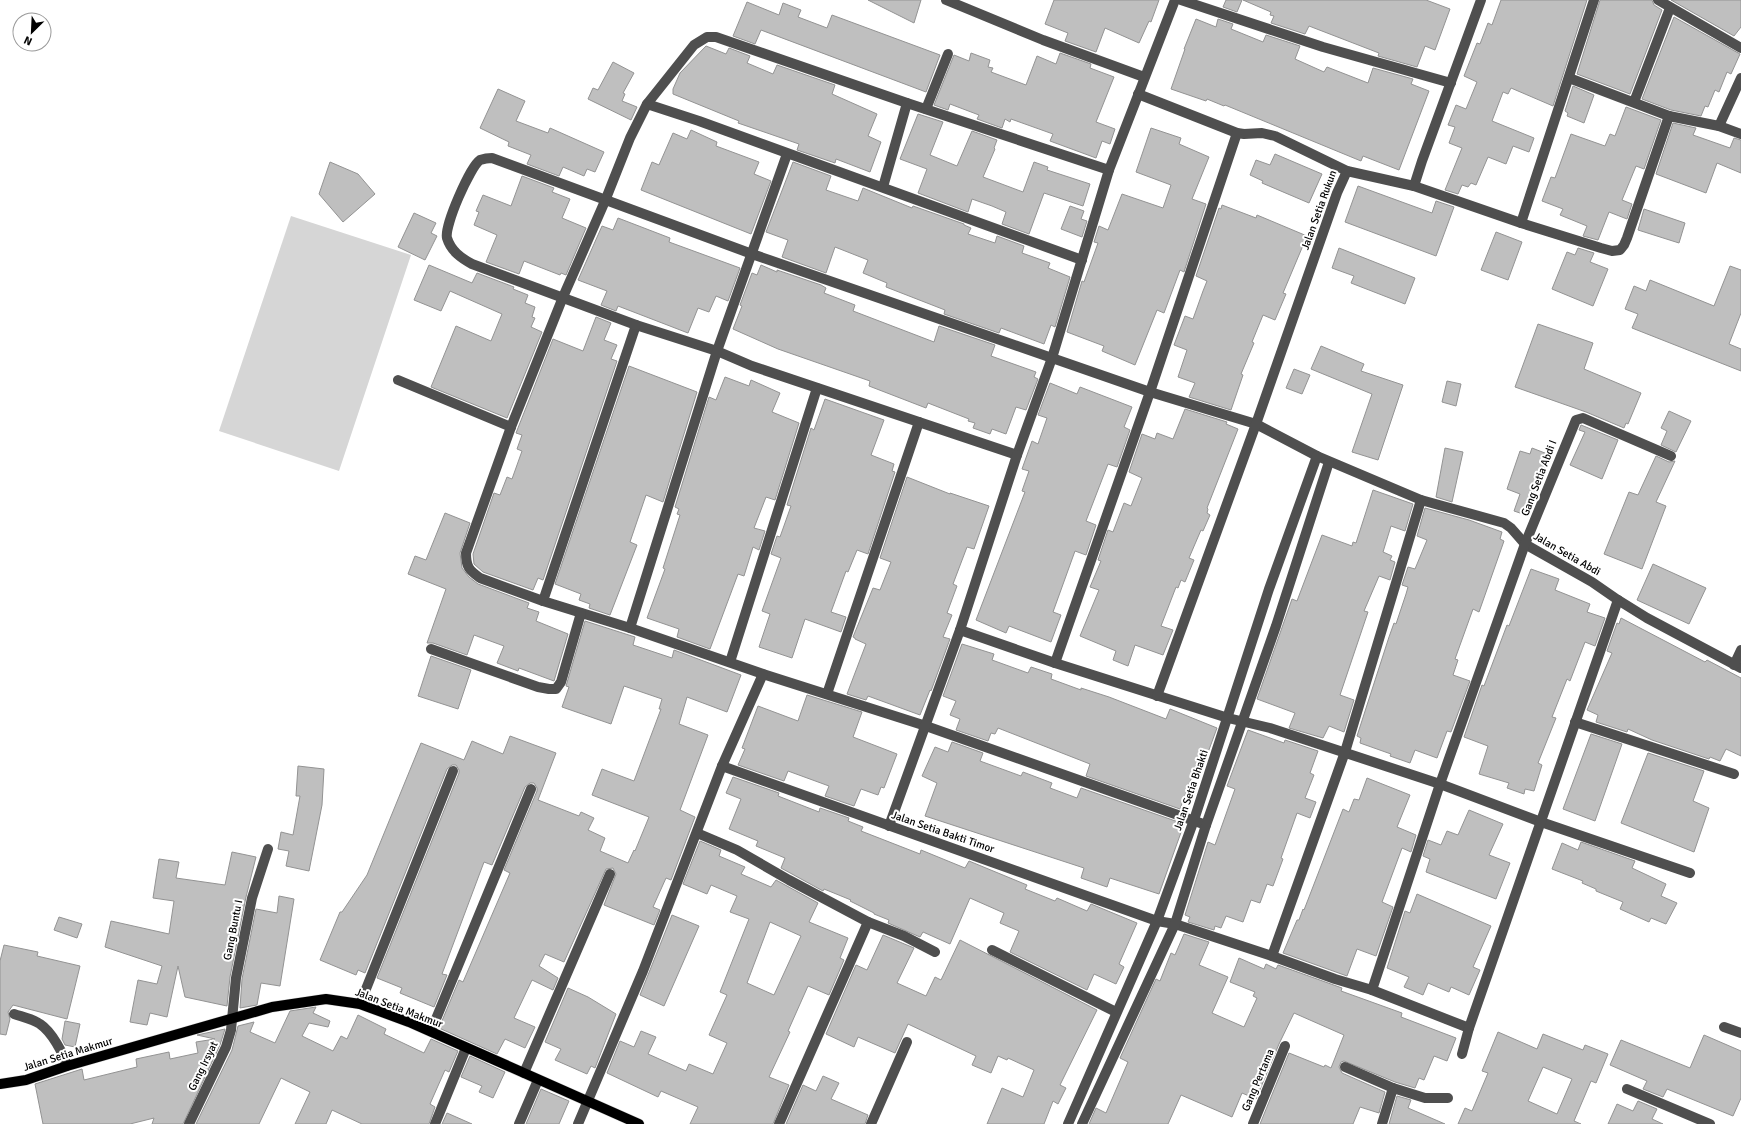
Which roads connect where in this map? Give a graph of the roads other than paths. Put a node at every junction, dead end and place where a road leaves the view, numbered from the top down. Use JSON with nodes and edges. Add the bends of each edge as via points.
{"nodes":[{"id":1,"x":946,"y":0,"type":"edge"},
{"id":2,"x":1175,"y":0,"type":"edge"},
{"id":3,"x":1181,"y":0,"type":"edge"},
{"id":4,"x":1481,"y":0,"type":"edge"},
{"id":5,"x":1594,"y":0,"type":"edge"},
{"id":6,"x":1658,"y":0,"type":"edge"},
{"id":7,"x":1670,"y":8,"type":"junction"},
{"id":8,"x":1741,"y":48,"type":"edge"},
{"id":9,"x":948,"y":54,"type":"dead end"},
{"id":10,"x":1144,"y":77,"type":"junction"},
{"id":11,"x":1569,"y":78,"type":"junction"},
{"id":12,"x":1741,"y":78,"type":"edge"},
{"id":13,"x":1451,"y":83,"type":"junction"},
{"id":14,"x":1138,"y":94,"type":"junction"},
{"id":15,"x":1634,"y":102,"type":"junction"},
{"id":16,"x":647,"y":104,"type":"junction"},
{"id":17,"x":907,"y":104,"type":"junction"},
{"id":18,"x":926,"y":109,"type":"junction"},
{"id":19,"x":1669,"y":116,"type":"junction"},
{"id":20,"x":1719,"y":126,"type":"junction"},
{"id":21,"x":1237,"y":133,"type":"junction"},
{"id":22,"x":1741,"y":134,"type":"edge"},
{"id":23,"x":787,"y":154,"type":"junction"},
{"id":24,"x":1109,"y":170,"type":"junction"},
{"id":25,"x":1347,"y":171,"type":"junction"},
{"id":26,"x":1414,"y":186,"type":"junction"},
{"id":27,"x":883,"y":187,"type":"junction"},
{"id":28,"x":605,"y":201,"type":"junction"},
{"id":29,"x":1521,"y":223,"type":"junction"},
{"id":30,"x":752,"y":254,"type":"junction"},
{"id":31,"x":1082,"y":260,"type":"junction"},
{"id":32,"x":563,"y":297,"type":"junction"},
{"id":33,"x":636,"y":324,"type":"junction"},
{"id":34,"x":717,"y":351,"type":"junction"},
{"id":35,"x":1052,"y":358,"type":"junction"},
{"id":36,"x":398,"y":380,"type":"dead end"},
{"id":37,"x":817,"y":388,"type":"junction"},
{"id":38,"x":1150,"y":392,"type":"junction"},
{"id":39,"x":919,"y":422,"type":"junction"},
{"id":40,"x":1256,"y":424,"type":"junction"},
{"id":41,"x":512,"y":427,"type":"junction"},
{"id":42,"x":1017,"y":455,"type":"junction"},
{"id":43,"x":1317,"y":456,"type":"junction"},
{"id":44,"x":1671,"y":456,"type":"dead end"},
{"id":45,"x":1329,"y":462,"type":"junction"},
{"id":46,"x":1420,"y":500,"type":"junction"},
{"id":47,"x":1526,"y":544,"type":"junction"},
{"id":48,"x":1270,"y":590,"type":"junction"},
{"id":49,"x":1285,"y":596,"type":"junction"},
{"id":50,"x":1618,"y":600,"type":"junction"},
{"id":51,"x":543,"y":601,"type":"junction"},
{"id":52,"x":581,"y":613,"type":"junction"},
{"id":53,"x":630,"y":628,"type":"junction"},
{"id":54,"x":960,"y":630,"type":"junction"},
{"id":55,"x":431,"y":649,"type":"dead end"},
{"id":56,"x":1741,"y":650,"type":"edge"},
{"id":57,"x":730,"y":662,"type":"junction"},
{"id":58,"x":1055,"y":663,"type":"junction"},
{"id":59,"x":1738,"y":666,"type":"edge"},
{"id":60,"x":763,"y":674,"type":"junction"},
{"id":61,"x":826,"y":694,"type":"junction"},
{"id":62,"x":1157,"y":696,"type":"junction"},
{"id":63,"x":1228,"y":718,"type":"junction"},
{"id":64,"x":1243,"y":722,"type":"junction"},
{"id":65,"x":1575,"y":722,"type":"junction"},
{"id":66,"x":926,"y":726,"type":"junction"},
{"id":67,"x":1345,"y":752,"type":"junction"},
{"id":68,"x":722,"y":766,"type":"junction"},
{"id":69,"x":453,"y":771,"type":"dead end"},
{"id":70,"x":1734,"y":774,"type":"dead end"},
{"id":71,"x":1440,"y":784,"type":"junction"},
{"id":72,"x":531,"y":789,"type":"dead end"},
{"id":73,"x":1194,"y":820,"type":"junction"},
{"id":74,"x":1541,"y":822,"type":"junction"},
{"id":75,"x":1206,"y":825,"type":"junction"},
{"id":76,"x":889,"y":826,"type":"junction"},
{"id":77,"x":697,"y":832,"type":"junction"},
{"id":78,"x":268,"y":850,"type":"dead end"},
{"id":79,"x":1690,"y":873,"type":"dead end"},
{"id":80,"x":610,"y":874,"type":"dead end"},
{"id":81,"x":1157,"y":921,"type":"junction"},
{"id":82,"x":868,"y":922,"type":"junction"},
{"id":83,"x":1175,"y":924,"type":"junction"},
{"id":84,"x":992,"y":950,"type":"dead end"},
{"id":85,"x":935,"y":952,"type":"dead end"},
{"id":86,"x":1272,"y":956,"type":"junction"},
{"id":87,"x":1372,"y":990,"type":"junction"},
{"id":88,"x":360,"y":1004,"type":"junction"},
{"id":89,"x":1116,"y":1012,"type":"junction"},
{"id":90,"x":14,"y":1014,"type":"dead end"},
{"id":91,"x":232,"y":1017,"type":"junction"},
{"id":92,"x":1724,"y":1026,"type":"dead end"},
{"id":93,"x":1469,"y":1028,"type":"junction"},
{"id":94,"x":430,"y":1031,"type":"junction"},
{"id":95,"x":1741,"y":1033,"type":"edge"},
{"id":96,"x":907,"y":1042,"type":"dead end"},
{"id":97,"x":1285,"y":1046,"type":"dead end"},
{"id":98,"x":466,"y":1048,"type":"junction"},
{"id":99,"x":1462,"y":1054,"type":"dead end"},
{"id":100,"x":67,"y":1066,"type":"junction"},
{"id":101,"x":1345,"y":1067,"type":"dead end"},
{"id":102,"x":1093,"y":1068,"type":"junction"},
{"id":103,"x":524,"y":1073,"type":"junction"},
{"id":104,"x":1105,"y":1075,"type":"junction"},
{"id":105,"x":538,"y":1080,"type":"junction"},
{"id":106,"x":0,"y":1084,"type":"edge"},
{"id":107,"x":1393,"y":1088,"type":"junction"},
{"id":108,"x":1627,"y":1089,"type":"dead end"},
{"id":109,"x":1448,"y":1098,"type":"dead end"},
{"id":110,"x":588,"y":1102,"type":"junction"},
{"id":111,"x":189,"y":1124,"type":"edge"},
{"id":112,"x":435,"y":1124,"type":"edge"},
{"id":113,"x":519,"y":1124,"type":"edge"},
{"id":114,"x":578,"y":1124,"type":"edge"},
{"id":115,"x":639,"y":1124,"type":"edge"},
{"id":116,"x":779,"y":1124,"type":"edge"},
{"id":117,"x":871,"y":1124,"type":"edge"},
{"id":118,"x":1068,"y":1124,"type":"edge"},
{"id":119,"x":1082,"y":1124,"type":"edge"},
{"id":120,"x":1253,"y":1124,"type":"edge"},
{"id":121,"x":1382,"y":1124,"type":"edge"},
{"id":122,"x":1710,"y":1124,"type":"edge"}],
"edges":[{"from":1,"to":10,"type":"street","via":[[1042,40]]},
{"from":2,"to":10,"type":"street"},
{"from":3,"to":13,"type":"street","via":[[1323,47]]},
{"from":4,"to":13,"type":"street"},
{"from":5,"to":11,"type":"street"},
{"from":6,"to":7,"type":"street"},
{"from":7,"to":8,"type":"street"},
{"from":7,"to":15,"type":"street"},
{"from":9,"to":18,"type":"street"},
{"from":10,"to":14,"type":"street"},
{"from":11,"to":15,"type":"street"},
{"from":11,"to":29,"type":"street"},
{"from":12,"to":20,"type":"street"},
{"from":13,"to":26,"type":"street"},
{"from":14,"to":21,"type":"street","name":"Jalan Setia Rukun"},
{"from":14,"to":24,"type":"street"},
{"from":15,"to":19,"type":"street"},
{"from":16,"to":17,"type":"street","via":[[694,45],[707,37],[716,37]]},
{"from":16,"to":23,"type":"street"},
{"from":16,"to":28,"type":"street","via":[[630,138]]},
{"from":17,"to":18,"type":"street"},
{"from":17,"to":27,"type":"street"},
{"from":18,"to":24,"type":"street"},
{"from":19,"to":20,"type":"street"},
{"from":19,"to":29,"type":"street","via":[[1627,238],[1620,250],[1601,248]]},
{"from":20,"to":22,"type":"street"},
{"from":21,"to":25,"type":"street","name":"Jalan Setia Rukun","via":[[1275,136]]},
{"from":21,"to":38,"type":"street"},
{"from":23,"to":27,"type":"street"},
{"from":23,"to":30,"type":"street"},
{"from":24,"to":31,"type":"street"},
{"from":25,"to":26,"type":"street"},
{"from":25,"to":40,"type":"street","name":"Jalan Setia Rukun"},
{"from":26,"to":29,"type":"street"},
{"from":27,"to":31,"type":"street"},
{"from":28,"to":30,"type":"street","name":"Jalan Setia Abdi"},
{"from":28,"to":32,"type":"street"},
{"from":28,"to":32,"type":"street","name":"Jalan Setia Abdi","via":[[492,158],[481,160],[461,193],[449,221],[447,237],[452,249],[472,264]]},
{"from":30,"to":34,"type":"street"},
{"from":30,"to":35,"type":"street","name":"Jalan Setia Abdi"},
{"from":31,"to":35,"type":"street"},
{"from":32,"to":33,"type":"street","name":"Jalan Setia Abdi"},
{"from":32,"to":41,"type":"street"},
{"from":33,"to":34,"type":"street","name":"Jalan Setia Abdi"},
{"from":33,"to":51,"type":"street"},
{"from":34,"to":37,"type":"street","name":"Jalan Setia Abdi"},
{"from":34,"to":53,"type":"street"},
{"from":35,"to":38,"type":"street","name":"Jalan Setia Abdi"},
{"from":35,"to":42,"type":"street"},
{"from":36,"to":41,"type":"street"},
{"from":37,"to":39,"type":"street","name":"Jalan Setia Abdi"},
{"from":37,"to":57,"type":"street"},
{"from":38,"to":40,"type":"street","name":"Jalan Setia Abdi"},
{"from":38,"to":58,"type":"street"},
{"from":39,"to":42,"type":"street","name":"Jalan Setia Abdi"},
{"from":39,"to":61,"type":"street"},
{"from":40,"to":43,"type":"street","name":"Jalan Setia Abdi"},
{"from":40,"to":62,"type":"street","name":"Jalan Setia Rukun"},
{"from":41,"to":51,"type":"street","via":[[466,553],[466,564],[480,578]]},
{"from":42,"to":54,"type":"street"},
{"from":43,"to":45,"type":"street","name":"Jalan Setia Abdi"},
{"from":43,"to":48,"type":"street","name":"Jalan Setia Bhakti"},
{"from":44,"to":47,"type":"street","name":"Gang Setia Abdi I","via":[[1583,418],[1576,420]]},
{"from":45,"to":46,"type":"street","name":"Jalan Setia Abdi"},
{"from":45,"to":49,"type":"street"},
{"from":46,"to":47,"type":"street","name":"Jalan Setia Abdi","via":[[1504,523]]},
{"from":46,"to":67,"type":"street"},
{"from":47,"to":50,"type":"street","name":"Jalan Setia Abdi"},
{"from":47,"to":71,"type":"street","name":"Gang Setia Abdi I"},
{"from":48,"to":49,"type":"street"},
{"from":48,"to":63,"type":"street","name":"Jalan Setia Bhakti"},
{"from":49,"to":64,"type":"street"},
{"from":50,"to":59,"type":"street","name":"Jalan Setia Abdi"},
{"from":50,"to":65,"type":"street"},
{"from":51,"to":52,"type":"street"},
{"from":52,"to":53,"type":"street"},
{"from":52,"to":55,"type":"street","via":[[561,682],[556,689],[538,687]]},
{"from":53,"to":57,"type":"street"},
{"from":54,"to":58,"type":"street"},
{"from":54,"to":66,"type":"street"},
{"from":56,"to":59,"type":"street"},
{"from":57,"to":60,"type":"street"},
{"from":58,"to":62,"type":"street"},
{"from":60,"to":61,"type":"street"},
{"from":60,"to":68,"type":"street"},
{"from":61,"to":66,"type":"street"},
{"from":62,"to":63,"type":"street"},
{"from":63,"to":64,"type":"street"},
{"from":63,"to":73,"type":"street","name":"Jalan Setia Bhakti"},
{"from":64,"to":67,"type":"street"},
{"from":64,"to":75,"type":"street"},
{"from":65,"to":70,"type":"street"},
{"from":65,"to":74,"type":"street"},
{"from":66,"to":73,"type":"street"},
{"from":66,"to":76,"type":"street"},
{"from":67,"to":71,"type":"street"},
{"from":67,"to":86,"type":"street"},
{"from":68,"to":76,"type":"street","name":"Jalan Setia Bakti Timor"},
{"from":68,"to":77,"type":"street"},
{"from":69,"to":88,"type":"street"},
{"from":71,"to":74,"type":"street"},
{"from":71,"to":87,"type":"street","name":"Gang Setia Abdi I"},
{"from":72,"to":94,"type":"street"},
{"from":73,"to":75,"type":"street"},
{"from":73,"to":81,"type":"street","name":"Jalan Setia Bhakti"},
{"from":74,"to":79,"type":"street"},
{"from":74,"to":93,"type":"street"},
{"from":75,"to":83,"type":"street"},
{"from":76,"to":81,"type":"street","name":"Jalan Setia Bakti Timor"},
{"from":77,"to":82,"type":"street","via":[[737,850]]},
{"from":77,"to":110,"type":"street"},
{"from":78,"to":91,"type":"street","name":"Gang Buntu I","via":[[252,898],[236,978]]},
{"from":80,"to":103,"type":"street"},
{"from":81,"to":83,"type":"street","name":"Jalan Setia Bakti Timor"},
{"from":81,"to":89,"type":"street","name":"Jalan Setia Bhakti"},
{"from":82,"to":85,"type":"street"},
{"from":82,"to":116,"type":"street"},
{"from":83,"to":86,"type":"street","name":"Jalan Setia Bakti Timor"},
{"from":83,"to":104,"type":"street"},
{"from":84,"to":89,"type":"street"},
{"from":86,"to":87,"type":"street","name":"Jalan Setia Bakti Timor","via":[[1335,980]]},
{"from":87,"to":93,"type":"street","name":"Jalan Setia Bakti Timor"},
{"from":88,"to":91,"type":"main road","name":"Jalan Setia Makmur","via":[[326,999],[272,1007]]},
{"from":88,"to":94,"type":"main road","name":"Jalan Setia Makmur"},
{"from":89,"to":102,"type":"street","name":"Jalan Setia Bhakti"},
{"from":90,"to":100,"type":"street","via":[[42,1025],[64,1056]]},
{"from":91,"to":100,"type":"main road","name":"Jalan Setia Makmur"},
{"from":91,"to":111,"type":"street","name":"Gang Irsyat","via":[[226,1047]]},
{"from":92,"to":95,"type":"street"},
{"from":93,"to":99,"type":"street"},
{"from":94,"to":98,"type":"main road","name":"Jalan Setia Makmur"},
{"from":96,"to":117,"type":"street"},
{"from":97,"to":120,"type":"street","name":"Gang Pertama"},
{"from":98,"to":103,"type":"main road","name":"Jalan Setia Makmur"},
{"from":98,"to":112,"type":"street"},
{"from":100,"to":106,"type":"main road","name":"Jalan Setia Makmur","via":[[26,1080]]},
{"from":101,"to":107,"type":"street"},
{"from":102,"to":104,"type":"street"},
{"from":102,"to":118,"type":"street","name":"Jalan Setia Bhakti"},
{"from":103,"to":105,"type":"main road","name":"Jalan Setia Makmur"},
{"from":104,"to":119,"type":"street"},
{"from":105,"to":110,"type":"main road","name":"Jalan Setia Makmur"},
{"from":105,"to":113,"type":"street"},
{"from":107,"to":109,"type":"street","via":[[1425,1098]]},
{"from":107,"to":121,"type":"street"},
{"from":108,"to":122,"type":"street"},
{"from":110,"to":114,"type":"street"},
{"from":110,"to":115,"type":"main road","name":"Jalan Setia Makmur"}]}
